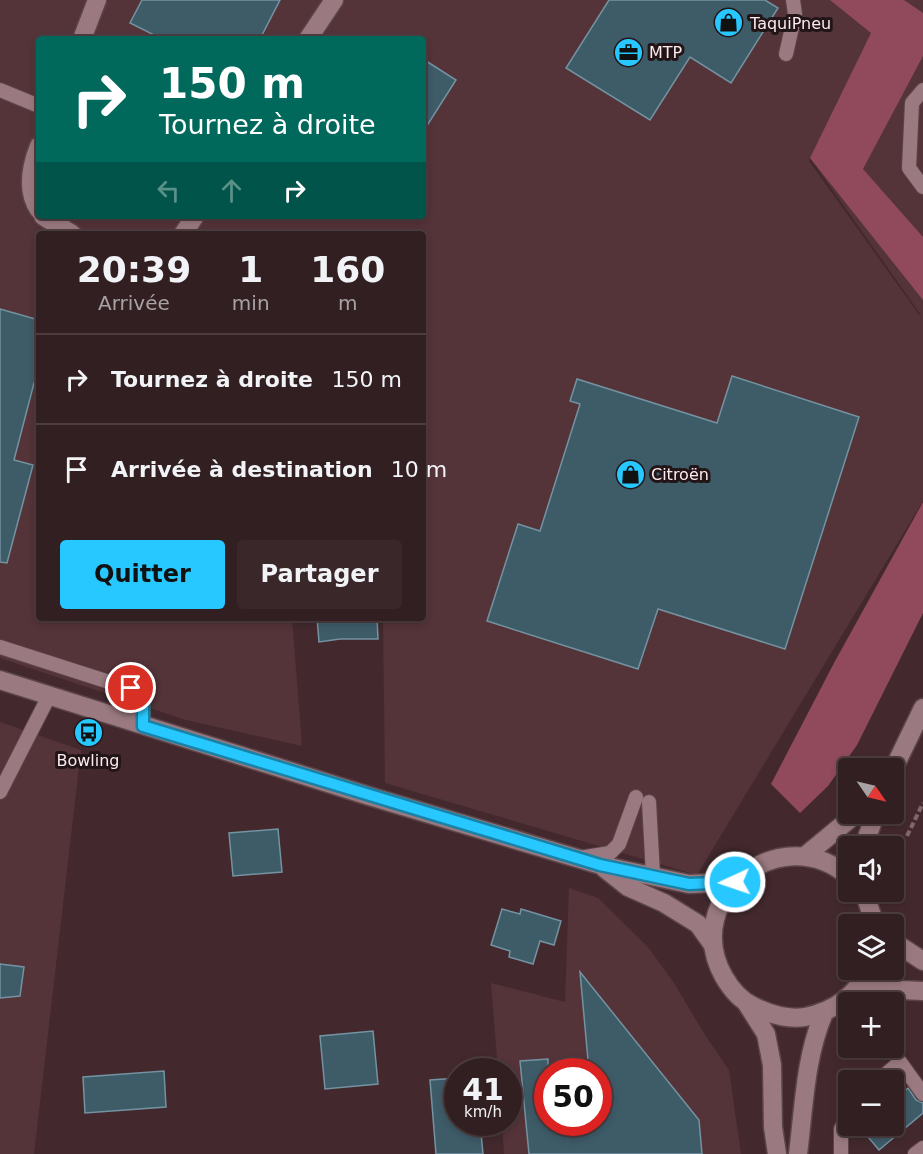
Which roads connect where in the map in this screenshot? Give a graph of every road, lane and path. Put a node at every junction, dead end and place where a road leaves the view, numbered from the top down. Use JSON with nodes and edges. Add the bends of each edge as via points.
{"nodes":[{"id":1,"x":97,"y":0,"type":"edge"},
{"id":2,"x":333,"y":0,"type":"edge"},
{"id":3,"x":793,"y":0,"type":"edge"},
{"id":4,"x":83,"y":36,"type":"edge"},
{"id":5,"x":311,"y":36,"type":"edge"},
{"id":6,"x":786,"y":54,"type":"dead end"},
{"id":7,"x":0,"y":90,"type":"edge"},
{"id":8,"x":923,"y":90,"type":"edge"},
{"id":9,"x":36,"y":105,"type":"edge"},
{"id":10,"x":36,"y":154,"type":"edge"},
{"id":11,"x":923,"y":187,"type":"edge"},
{"id":12,"x":36,"y":205,"type":"edge"},
{"id":13,"x":48,"y":219,"type":"edge"},
{"id":14,"x":67,"y":231,"type":"edge"},
{"id":15,"x":0,"y":647,"type":"edge"},
{"id":16,"x":0,"y":680,"type":"edge"},
{"id":17,"x":49,"y":696,"type":"junction"},
{"id":18,"x":923,"y":708,"type":"edge"},
{"id":19,"x":143,"y":726,"type":"junction"},
{"id":20,"x":899,"y":758,"type":"edge"},
{"id":21,"x":0,"y":792,"type":"edge"},
{"id":22,"x":923,"y":803,"type":"edge"},
{"id":23,"x":844,"y":824,"type":"edge"},
{"id":24,"x":907,"y":836,"type":"dead end"},
{"id":25,"x":805,"y":856,"type":"junction"},
{"id":26,"x":575,"y":858,"type":"junction"},
{"id":27,"x":600,"y":865,"type":"junction"},
{"id":28,"x":838,"y":869,"type":"edge"},
{"id":29,"x":653,"y":875,"type":"junction"},
{"id":30,"x":735,"y":882,"type":"junction"},
{"id":31,"x":713,"y":945,"type":"junction"},
{"id":32,"x":904,"y":949,"type":"edge"},
{"id":33,"x":923,"y":961,"type":"edge"},
{"id":34,"x":863,"y":980,"type":"edge"},
{"id":35,"x":923,"y":991,"type":"edge"},
{"id":36,"x":853,"y":992,"type":"edge"},
{"id":37,"x":868,"y":992,"type":"edge"},
{"id":38,"x":746,"y":1003,"type":"junction"},
{"id":39,"x":838,"y":1004,"type":"edge"},
{"id":40,"x":824,"y":1013,"type":"junction"},
{"id":41,"x":891,"y":1070,"type":"edge"},
{"id":42,"x":923,"y":1094,"type":"edge"},
{"id":43,"x":841,"y":1136,"type":"edge"},
{"id":44,"x":923,"y":1148,"type":"edge"},
{"id":45,"x":777,"y":1154,"type":"edge"},
{"id":46,"x":798,"y":1154,"type":"edge"},
{"id":47,"x":841,"y":1154,"type":"edge"},
{"id":48,"x":915,"y":1154,"type":"edge"}],
"edges":[{"from":1,"to":4,"type":"main road"},
{"from":2,"to":5,"type":"main road"},
{"from":3,"to":6,"type":"lane","via":[[795,14]]},
{"from":7,"to":9,"type":"lane"},
{"from":8,"to":11,"type":"lane","via":[[912,103],[909,168]]},
{"from":10,"to":12,"type":"main road","via":[[31,185]]},
{"from":13,"to":14,"type":"main road"},
{"from":15,"to":19,"type":"lane","via":[[131,688],[143,703]]},
{"from":16,"to":17,"type":"main road"},
{"from":17,"to":19,"type":"main road"},
{"from":17,"to":21,"type":"lane"},
{"from":18,"to":20,"type":"main road"},
{"from":19,"to":26,"type":"main road"},
{"from":22,"to":24,"type":"path"},
{"from":23,"to":25,"type":"main road"},
{"from":25,"to":28,"type":"main road"},
{"from":25,"to":30,"type":"main road","via":[[779,857],[755,866]]},
{"from":26,"to":27,"type":"main road"},
{"from":26,"to":29,"type":"lane","via":[[610,853],[643,800]]},
{"from":27,"to":29,"type":"main road"},
{"from":27,"to":31,"type":"main road","via":[[628,887],[698,924]]},
{"from":29,"to":30,"type":"main road","via":[[689,884]]},
{"from":30,"to":31,"type":"main road","via":[[722,900],[714,922]]},
{"from":31,"to":38,"type":"main road","via":[[718,967]]},
{"from":32,"to":33,"type":"main road"},
{"from":34,"to":36,"type":"main road"},
{"from":35,"to":37,"type":"main road"},
{"from":38,"to":40,"type":"main road","via":[[771,1015],[797,1018]]},
{"from":38,"to":45,"type":"main road","via":[[766,1034],[772,1065]]},
{"from":39,"to":40,"type":"main road"},
{"from":40,"to":46,"type":"main road","via":[[808,1068]]},
{"from":41,"to":42,"type":"lane","via":[[900,1062]]},
{"from":43,"to":47,"type":"lane"},
{"from":44,"to":48,"type":"lane"}]}
